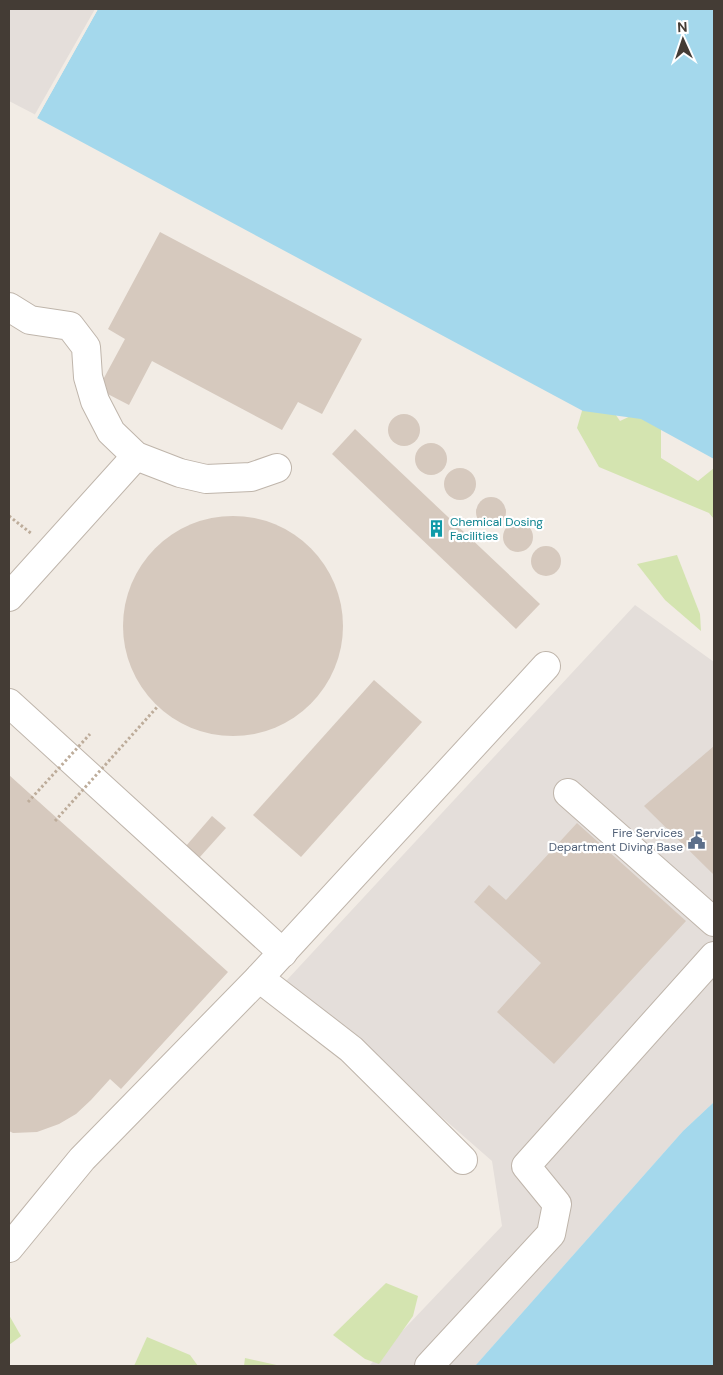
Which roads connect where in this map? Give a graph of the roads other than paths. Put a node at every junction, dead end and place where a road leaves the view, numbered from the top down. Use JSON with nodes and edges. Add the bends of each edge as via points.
{"nodes":[{"id":1,"x":9,"y":307,"type":"edge"},
{"id":2,"x":136,"y":456,"type":"junction"},
{"id":3,"x":277,"y":468,"type":"dead end"},
{"id":4,"x":9,"y":597,"type":"edge"},
{"id":5,"x":546,"y":666,"type":"dead end"},
{"id":6,"x":9,"y":703,"type":"edge"},
{"id":7,"x":568,"y":793,"type":"dead end"},
{"id":8,"x":714,"y":922,"type":"edge"},
{"id":9,"x":283,"y":952,"type":"junction"},
{"id":10,"x":714,"y":956,"type":"edge"},
{"id":11,"x":259,"y":978,"type":"junction"},
{"id":12,"x":463,"y":1160,"type":"dead end"},
{"id":13,"x":9,"y":1248,"type":"edge"},
{"id":14,"x":430,"y":1366,"type":"edge"}],
"edges":[{"from":1,"to":2,"type":"lane","via":[[30,320],[70,326],[86,347],[88,377],[95,401],[111,432]]},
{"from":2,"to":3,"type":"lane","via":[[206,480],[251,477]]},
{"from":2,"to":4,"type":"lane"},
{"from":5,"to":9,"type":"lane"},
{"from":6,"to":9,"type":"lane"},
{"from":7,"to":8,"type":"lane"},
{"from":9,"to":11,"type":"lane"},
{"from":10,"to":14,"type":"lane","via":[[526,1166],[557,1204],[551,1234]]},
{"from":11,"to":12,"type":"lane","via":[[351,1049]]},
{"from":11,"to":13,"type":"lane","via":[[82,1159]]}]}
